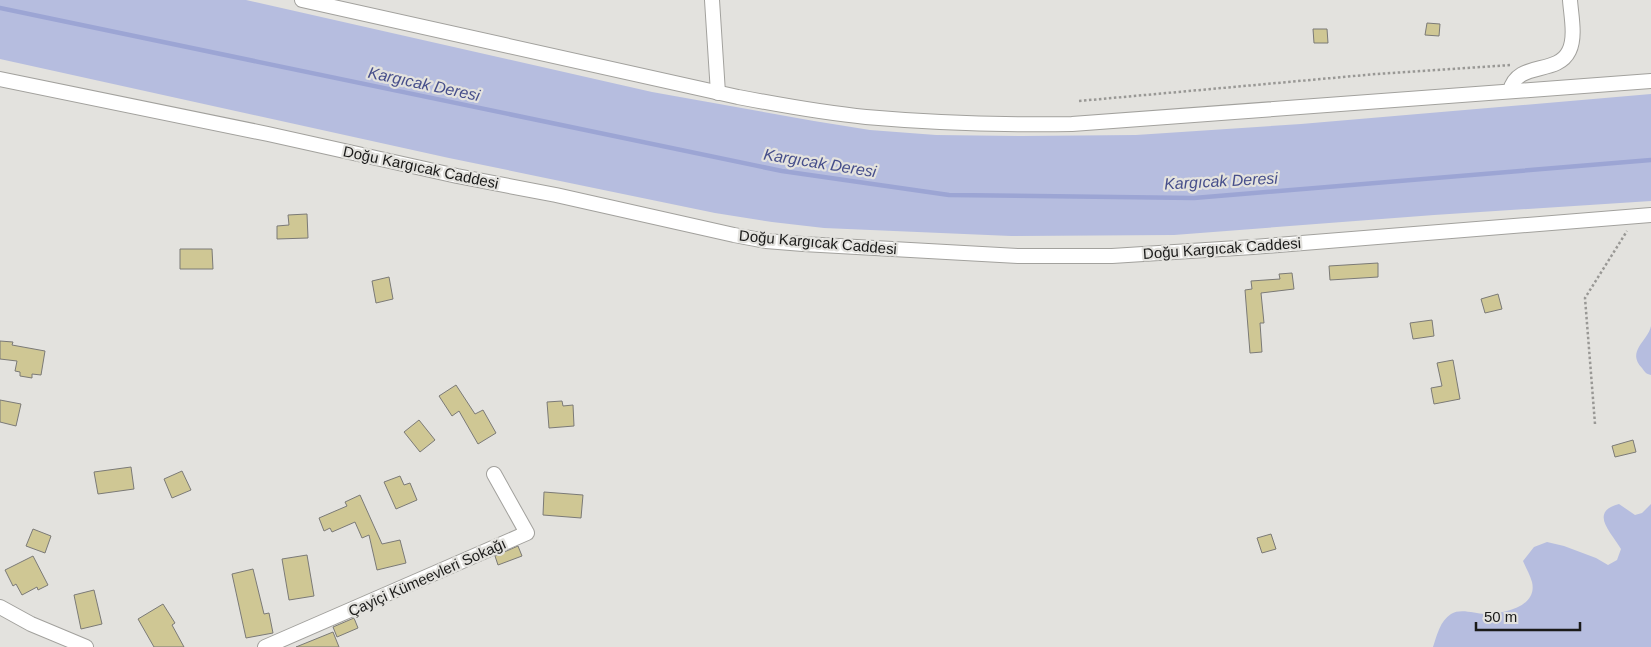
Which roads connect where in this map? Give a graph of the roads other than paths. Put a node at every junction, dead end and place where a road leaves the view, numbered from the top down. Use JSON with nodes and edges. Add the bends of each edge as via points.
{"nodes":[{"id":1,"x":302,"y":0,"type":"edge"},
{"id":2,"x":712,"y":0,"type":"edge"},
{"id":3,"x":1570,"y":0,"type":"edge"},
{"id":4,"x":0,"y":79,"type":"edge"},
{"id":5,"x":1651,"y":81,"type":"edge"},
{"id":6,"x":1510,"y":90,"type":"junction"},
{"id":7,"x":718,"y":93,"type":"junction"},
{"id":8,"x":1651,"y":215,"type":"edge"},
{"id":9,"x":494,"y":474,"type":"dead end"},
{"id":10,"x":0,"y":607,"type":"edge"},
{"id":11,"x":86,"y":647,"type":"edge"},
{"id":12,"x":265,"y":647,"type":"edge"}],
"edges":[{"from":1,"to":7,"type":"street"},
{"from":2,"to":7,"type":"street"},
{"from":3,"to":6,"type":"street","via":[[1572,37],[1569,51],[1558,62],[1520,75],[1514,79]]},
{"from":4,"to":8,"type":"street","name":"Doğu Kargıcak Caddesi","via":[[734,235],[785,243],[1018,256],[1112,256]]},
{"from":5,"to":6,"type":"street"},
{"from":6,"to":7,"type":"street","via":[[1194,116],[1028,125],[866,117]]},
{"from":9,"to":12,"type":"street","name":"Çayiçi Kümeevleri Sokağı","via":[[527,533]]},
{"from":10,"to":11,"type":"street"}]}
